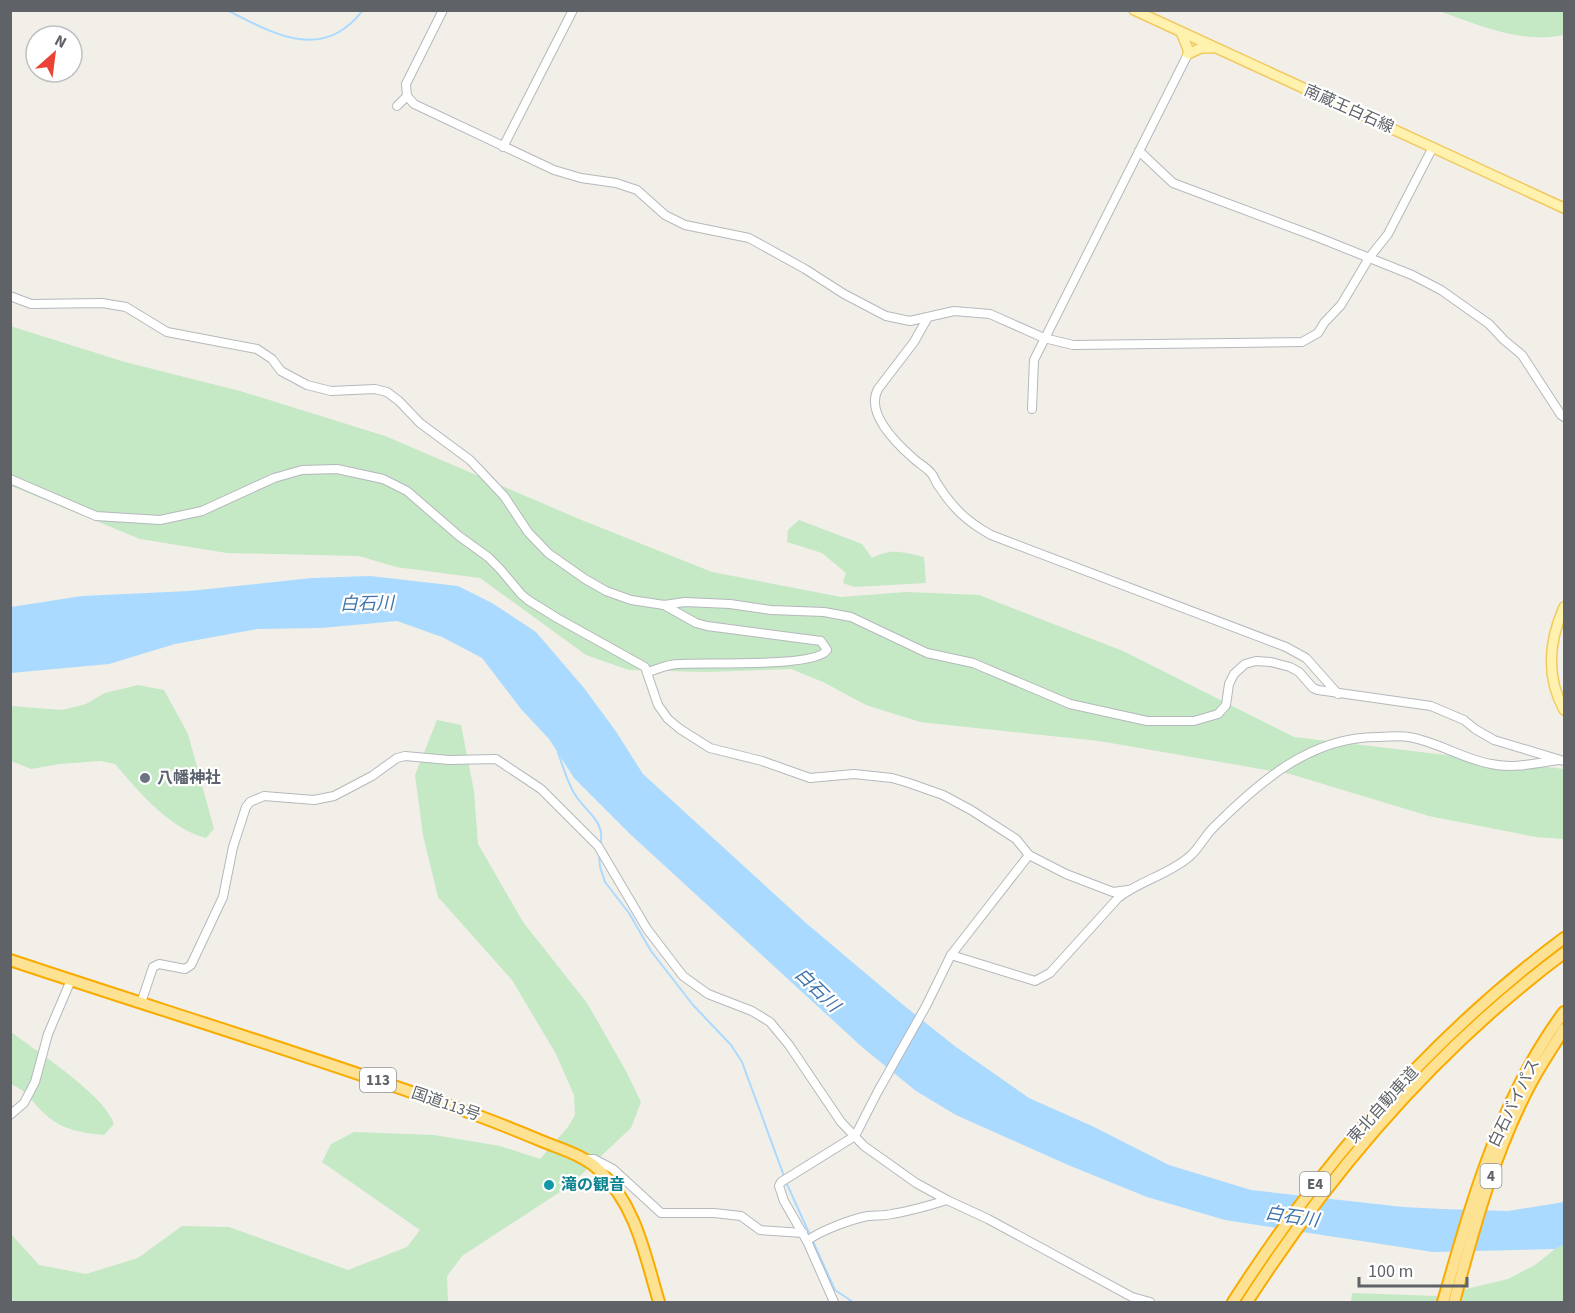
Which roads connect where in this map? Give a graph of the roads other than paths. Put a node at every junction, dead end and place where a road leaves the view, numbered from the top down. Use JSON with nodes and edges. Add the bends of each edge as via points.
{"nodes":[{"id":1,"x":443,"y":10,"type":"edge"},
{"id":2,"x":573,"y":10,"type":"edge"},
{"id":3,"x":1134,"y":10,"type":"edge"},
{"id":4,"x":1181,"y":32,"type":"junction"},
{"id":5,"x":1216,"y":48,"type":"junction"},
{"id":6,"x":1188,"y":54,"type":"junction"},
{"id":7,"x":407,"y":96,"type":"junction"},
{"id":8,"x":397,"y":106,"type":"dead end"},
{"id":9,"x":503,"y":147,"type":"junction"},
{"id":10,"x":1432,"y":147,"type":"junction"},
{"id":11,"x":1139,"y":151,"type":"junction"},
{"id":12,"x":1564,"y":208,"type":"edge"},
{"id":13,"x":1369,"y":258,"type":"junction"},
{"id":14,"x":10,"y":296,"type":"edge"},
{"id":15,"x":928,"y":317,"type":"junction"},
{"id":16,"x":1044,"y":338,"type":"junction"},
{"id":17,"x":1032,"y":409,"type":"dead end"},
{"id":18,"x":1564,"y":417,"type":"edge"},
{"id":19,"x":10,"y":479,"type":"edge"},
{"id":20,"x":664,"y":605,"type":"junction"},
{"id":21,"x":1564,"y":607,"type":"edge"},
{"id":22,"x":648,"y":672,"type":"junction"},
{"id":23,"x":1338,"y":694,"type":"junction"},
{"id":24,"x":1564,"y":710,"type":"edge"},
{"id":25,"x":1562,"y":760,"type":"edge"},
{"id":26,"x":1029,"y":855,"type":"junction"},
{"id":27,"x":1128,"y":890,"type":"junction"},
{"id":28,"x":1564,"y":938,"type":"edge"},
{"id":29,"x":1564,"y":953,"type":"edge"},
{"id":30,"x":951,"y":955,"type":"junction"},
{"id":31,"x":10,"y":960,"type":"edge"},
{"id":32,"x":71,"y":980,"type":"junction"},
{"id":33,"x":141,"y":1003,"type":"junction"},
{"id":34,"x":1564,"y":1012,"type":"edge"},
{"id":35,"x":1564,"y":1029,"type":"edge"},
{"id":36,"x":1541,"y":1057,"type":"junction"},
{"id":37,"x":10,"y":1115,"type":"edge"},
{"id":38,"x":855,"y":1136,"type":"junction"},
{"id":39,"x":585,"y":1159,"type":"junction"},
{"id":40,"x":1483,"y":1170,"type":"junction"},
{"id":41,"x":947,"y":1200,"type":"junction"},
{"id":42,"x":809,"y":1237,"type":"junction"},
{"id":43,"x":658,"y":1302,"type":"edge"},
{"id":44,"x":834,"y":1302,"type":"edge"},
{"id":45,"x":1150,"y":1302,"type":"edge"},
{"id":46,"x":1233,"y":1302,"type":"edge"},
{"id":47,"x":1247,"y":1302,"type":"edge"},
{"id":48,"x":1438,"y":1302,"type":"edge"},
{"id":49,"x":1443,"y":1302,"type":"edge"},
{"id":50,"x":1454,"y":1302,"type":"edge"}],
"edges":[{"from":1,"to":7,"type":"street","via":[[407,81]]},
{"from":2,"to":9,"type":"street"},
{"from":3,"to":4,"type":"main road","name":"南蔵王白石線"},
{"from":4,"to":5,"type":"main road","name":"南蔵王白石線"},
{"from":4,"to":6,"type":"main road"},
{"from":5,"to":6,"type":"main road","via":[[1201,48]]},
{"from":5,"to":10,"type":"main road","name":"南蔵王白石線"},
{"from":6,"to":11,"type":"street"},
{"from":7,"to":8,"type":"street"},
{"from":7,"to":9,"type":"street","via":[[414,104]]},
{"from":9,"to":15,"type":"street","via":[[566,174],[637,190],[665,215],[685,225],[749,238],[886,316],[910,321]]},
{"from":10,"to":12,"type":"main road","name":"南蔵王白石線"},
{"from":10,"to":13,"type":"street","via":[[1388,234]]},
{"from":11,"to":13,"type":"street","via":[[1173,183]]},
{"from":11,"to":16,"type":"street"},
{"from":13,"to":16,"type":"street","via":[[1341,305],[1318,333],[1302,342],[1072,345]]},
{"from":13,"to":18,"type":"street","via":[[1442,290],[1490,324],[1522,355]]},
{"from":14,"to":20,"type":"street","via":[[31,304],[102,303],[126,307],[167,332],[257,349],[281,371],[307,385],[331,391],[387,392],[420,423],[470,460],[548,553],[606,591]]},
{"from":15,"to":16,"type":"street","via":[[954,311],[990,314]]},
{"from":15,"to":23,"type":"street","via":[[878,389],[875,405],[892,437],[930,472],[960,514],[990,535],[1286,647],[1306,658]]},
{"from":16,"to":17,"type":"street","via":[[1034,360]]},
{"from":19,"to":22,"type":"street","via":[[96,516],[160,520],[202,511],[274,478],[303,470],[338,469],[383,479],[407,491],[488,557],[528,600]]},
{"from":20,"to":22,"type":"street","via":[[696,623],[821,641],[828,650],[799,661],[678,664]]},
{"from":20,"to":23,"type":"street","via":[[730,604],[850,617],[927,653],[973,663],[1057,700],[1147,721],[1194,721],[1218,714],[1226,705],[1234,674],[1245,664],[1256,661],[1290,667],[1318,690]]},
{"from":21,"to":24,"type":"main road","via":[[1551,656],[1553,679]]},
{"from":22,"to":26,"type":"street","via":[[658,705],[668,719],[710,748],[810,778],[854,774],[909,783],[943,795],[994,824],[1016,839]]},
{"from":23,"to":25,"type":"street","via":[[1431,706],[1464,720],[1487,737]]},
{"from":25,"to":27,"type":"street","via":[[1497,765],[1408,737],[1344,740],[1287,764],[1234,807],[1190,856]]},
{"from":26,"to":27,"type":"street","via":[[1113,892]]},
{"from":26,"to":30,"type":"street"},
{"from":27,"to":30,"type":"street","via":[[1050,974],[1035,981]]},
{"from":28,"to":46,"type":"highway","name":"東北自動車道","number":"E4","via":[[1497,991],[1408,1075],[1322,1175]]},
{"from":29,"to":47,"type":"highway","name":"東北自動車道","number":"E4","via":[[1462,1039],[1423,1079],[1332,1183]]},
{"from":30,"to":38,"type":"street"},
{"from":31,"to":32,"type":"highway","name":"国道113号","number":"113"},
{"from":32,"to":33,"type":"highway","name":"国道113号","number":"113"},
{"from":32,"to":37,"type":"street","via":[[48,1034],[34,1082],[24,1103]]},
{"from":33,"to":38,"type":"street","via":[[153,967],[159,964],[184,969],[190,965],[223,897],[232,847],[250,802],[264,796],[314,800],[333,796],[405,756],[496,759],[541,789],[601,849],[625,895],[683,976],[708,994],[770,1022]]},
{"from":33,"to":39,"type":"highway","name":"国道113号","number":"113","via":[[381,1081]]},
{"from":34,"to":36,"type":"highway","name":"白石バイパス","number":"4"},
{"from":35,"to":36,"type":"highway","name":"白石バイパス","number":"4"},
{"from":36,"to":40,"type":"highway","name":"白石バイパス","number":"4","via":[[1504,1117]]},
{"from":36,"to":50,"type":"highway","name":"白石バイパス","number":"4","via":[[1501,1149]]},
{"from":38,"to":41,"type":"street","via":[[916,1183]]},
{"from":38,"to":42,"type":"street","via":[[779,1186],[784,1201]]},
{"from":39,"to":42,"type":"street","via":[[594,1159],[613,1169],[661,1213],[741,1216],[760,1230]]},
{"from":39,"to":43,"type":"highway","name":"国道113号","number":"113","via":[[627,1206],[648,1258]]},
{"from":40,"to":48,"type":"highway","via":[[1464,1208]]},
{"from":40,"to":49,"type":"highway","name":"白石バイパス","number":"4"},
{"from":41,"to":42,"type":"street","via":[[923,1208],[871,1215]]},
{"from":41,"to":45,"type":"street","via":[[988,1218],[1132,1297]]},
{"from":42,"to":44,"type":"street"}]}
